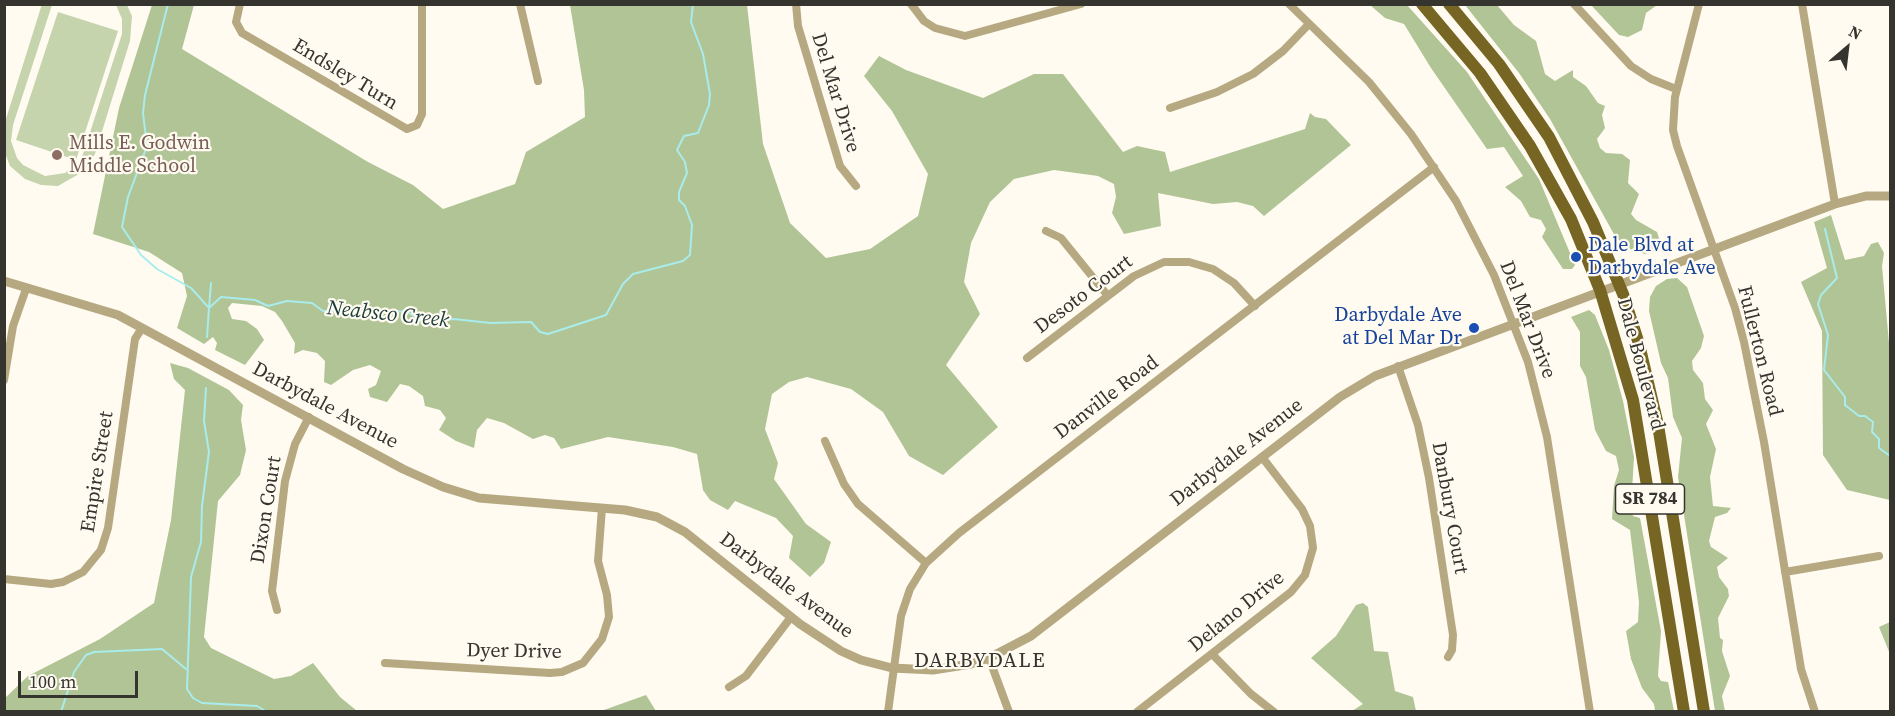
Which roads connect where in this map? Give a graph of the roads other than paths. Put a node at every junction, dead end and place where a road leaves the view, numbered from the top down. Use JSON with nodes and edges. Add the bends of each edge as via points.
{"nodes":[{"id":1,"x":240,"y":4,"type":"edge"},
{"id":2,"x":422,"y":4,"type":"edge"},
{"id":3,"x":520,"y":4,"type":"edge"},
{"id":4,"x":796,"y":4,"type":"edge"},
{"id":5,"x":911,"y":4,"type":"edge"},
{"id":6,"x":1081,"y":4,"type":"edge"},
{"id":7,"x":1289,"y":4,"type":"edge"},
{"id":8,"x":1422,"y":4,"type":"edge"},
{"id":9,"x":1449,"y":4,"type":"edge"},
{"id":10,"x":1574,"y":4,"type":"edge"},
{"id":11,"x":1699,"y":4,"type":"edge"},
{"id":12,"x":1802,"y":4,"type":"edge"},
{"id":13,"x":1309,"y":24,"type":"junction"},
{"id":14,"x":538,"y":81,"type":"dead end"},
{"id":15,"x":1676,"y":89,"type":"junction"},
{"id":16,"x":1170,"y":108,"type":"dead end"},
{"id":17,"x":1434,"y":167,"type":"junction"},
{"id":18,"x":855,"y":186,"type":"dead end"},
{"id":19,"x":1890,"y":196,"type":"edge"},
{"id":20,"x":1835,"y":204,"type":"junction"},
{"id":21,"x":1046,"y":231,"type":"dead end"},
{"id":22,"x":1714,"y":249,"type":"junction"},
{"id":23,"x":4,"y":281,"type":"edge"},
{"id":24,"x":1619,"y":284,"type":"junction"},
{"id":25,"x":26,"y":289,"type":"junction"},
{"id":26,"x":1600,"y":290,"type":"junction"},
{"id":27,"x":1108,"y":296,"type":"junction"},
{"id":28,"x":1255,"y":306,"type":"junction"},
{"id":29,"x":1515,"y":323,"type":"junction"},
{"id":30,"x":142,"y":327,"type":"junction"},
{"id":31,"x":1027,"y":358,"type":"dead end"},
{"id":32,"x":1398,"y":366,"type":"junction"},
{"id":33,"x":4,"y":380,"type":"edge"},
{"id":34,"x":309,"y":417,"type":"junction"},
{"id":35,"x":825,"y":441,"type":"dead end"},
{"id":36,"x":1262,"y":457,"type":"junction"},
{"id":37,"x":602,"y":508,"type":"junction"},
{"id":38,"x":1879,"y":556,"type":"dead end"},
{"id":39,"x":926,"y":563,"type":"junction"},
{"id":40,"x":1785,"y":572,"type":"junction"},
{"id":41,"x":4,"y":579,"type":"edge"},
{"id":42,"x":277,"y":610,"type":"dead end"},
{"id":43,"x":791,"y":617,"type":"junction"},
{"id":44,"x":1212,"y":654,"type":"junction"},
{"id":45,"x":1448,"y":657,"type":"dead end"},
{"id":46,"x":989,"y":658,"type":"junction"},
{"id":47,"x":385,"y":663,"type":"dead end"},
{"id":48,"x":892,"y":668,"type":"junction"},
{"id":49,"x":729,"y":687,"type":"dead end"},
{"id":50,"x":888,"y":711,"type":"edge"},
{"id":51,"x":1009,"y":711,"type":"edge"},
{"id":52,"x":1137,"y":711,"type":"edge"},
{"id":53,"x":1274,"y":711,"type":"edge"},
{"id":54,"x":1590,"y":711,"type":"edge"},
{"id":55,"x":1684,"y":711,"type":"edge"},
{"id":56,"x":1704,"y":711,"type":"edge"},
{"id":57,"x":1815,"y":711,"type":"edge"}],
"edges":[{"from":1,"to":2,"type":"street","name":"Endsley Turn","via":[[236,25],[242,33],[405,129],[417,125],[422,114]]},
{"from":3,"to":14,"type":"street"},
{"from":4,"to":18,"type":"street","name":"Del Mar Drive","via":[[798,26],[840,166]]},
{"from":5,"to":6,"type":"street","via":[[935,28],[964,36]]},
{"from":7,"to":13,"type":"street","name":"Del Mar Drive"},
{"from":8,"to":26,"type":"main road","name":"Dale Boulevard","number":"SR 784","via":[[1480,73],[1530,146],[1571,219]]},
{"from":9,"to":24,"type":"main road","name":"Dale Boulevard","number":"SR 784","via":[[1499,64],[1549,137],[1593,222]]},
{"from":10,"to":15,"type":"street","via":[[1630,66]]},
{"from":11,"to":15,"type":"street","name":"Fullerton Road"},
{"from":12,"to":20,"type":"street"},
{"from":13,"to":16,"type":"street","via":[[1283,51],[1252,74],[1217,92]]},
{"from":13,"to":17,"type":"street","name":"Del Mar Drive","via":[[1369,82]]},
{"from":15,"to":22,"type":"street","name":"Fullerton Road","via":[[1672,119],[1677,146]]},
{"from":17,"to":28,"type":"street","name":"Danville Road"},
{"from":17,"to":29,"type":"street","name":"Del Mar Drive","via":[[1473,233]]},
{"from":19,"to":20,"type":"street","name":"Darbydale Avenue","via":[[1866,196]]},
{"from":20,"to":22,"type":"street","name":"Darbydale Avenue"},
{"from":21,"to":27,"type":"street","via":[[1061,238]]},
{"from":22,"to":24,"type":"street","name":"Darbydale Avenue"},
{"from":22,"to":40,"type":"street","name":"Fullerton Road","via":[[1744,342]]},
{"from":23,"to":25,"type":"street","name":"Darbydale Avenue"},
{"from":24,"to":26,"type":"street","name":"Darbydale Avenue"},
{"from":24,"to":56,"type":"main road","name":"Dale Boulevard","number":"SR 784","via":[[1639,344],[1658,425]]},
{"from":25,"to":30,"type":"street","name":"Darbydale Avenue","via":[[105,310]]},
{"from":25,"to":33,"type":"street","via":[[12,334]]},
{"from":26,"to":29,"type":"street","name":"Darbydale Avenue"},
{"from":26,"to":55,"type":"main road","name":"Dale Boulevard","number":"SR 784","via":[[1633,400]]},
{"from":27,"to":28,"type":"street","name":"Desoto Court","via":[[1143,270],[1179,261],[1201,265],[1224,276]]},
{"from":27,"to":31,"type":"street","name":"Desoto Court"},
{"from":28,"to":39,"type":"street","name":"Danville Road","via":[[959,533]]},
{"from":29,"to":32,"type":"street","name":"Darbydale Avenue"},
{"from":29,"to":54,"type":"street","name":"Del Mar Drive","via":[[1547,437]]},
{"from":30,"to":34,"type":"street","name":"Darbydale Avenue"},
{"from":30,"to":41,"type":"street","name":"Empire Street","via":[[135,339],[108,528],[101,550],[83,572],[63,582]]},
{"from":32,"to":36,"type":"street","name":"Darbydale Avenue","via":[[1357,385]]},
{"from":32,"to":45,"type":"street","name":"Danbury Court","via":[[1418,425],[1429,478],[1453,635]]},
{"from":34,"to":37,"type":"street","name":"Darbydale Avenue","via":[[403,469],[457,492],[504,501]]},
{"from":34,"to":42,"type":"street","name":"Dixon Court","via":[[291,454],[285,481],[272,591]]},
{"from":35,"to":39,"type":"street","via":[[844,484],[858,504]]},
{"from":36,"to":44,"type":"street","name":"Delano Drive","via":[[1306,516],[1312,557],[1305,575],[1291,592]]},
{"from":36,"to":46,"type":"street","name":"Darbydale Avenue","via":[[1031,636]]},
{"from":37,"to":43,"type":"street","name":"Darbydale Avenue","via":[[640,512],[671,524]]},
{"from":37,"to":47,"type":"street","name":"Dyer Drive","via":[[598,561],[609,617],[602,639],[584,663],[550,673]]},
{"from":38,"to":40,"type":"street"},
{"from":39,"to":48,"type":"street","name":"Danville Road","via":[[904,604]]},
{"from":40,"to":57,"type":"street","name":"Fullerton Road","via":[[1801,669]]},
{"from":43,"to":48,"type":"street","name":"Darbydale Avenue","via":[[841,651]]},
{"from":43,"to":49,"type":"street","via":[[746,676]]},
{"from":44,"to":52,"type":"street","name":"Delano Drive"},
{"from":44,"to":53,"type":"street","via":[[1251,694]]},
{"from":46,"to":48,"type":"street","name":"Darbydale Avenue","via":[[942,669]]},
{"from":46,"to":51,"type":"street"},
{"from":48,"to":50,"type":"street","name":"Danville Road"}]}
